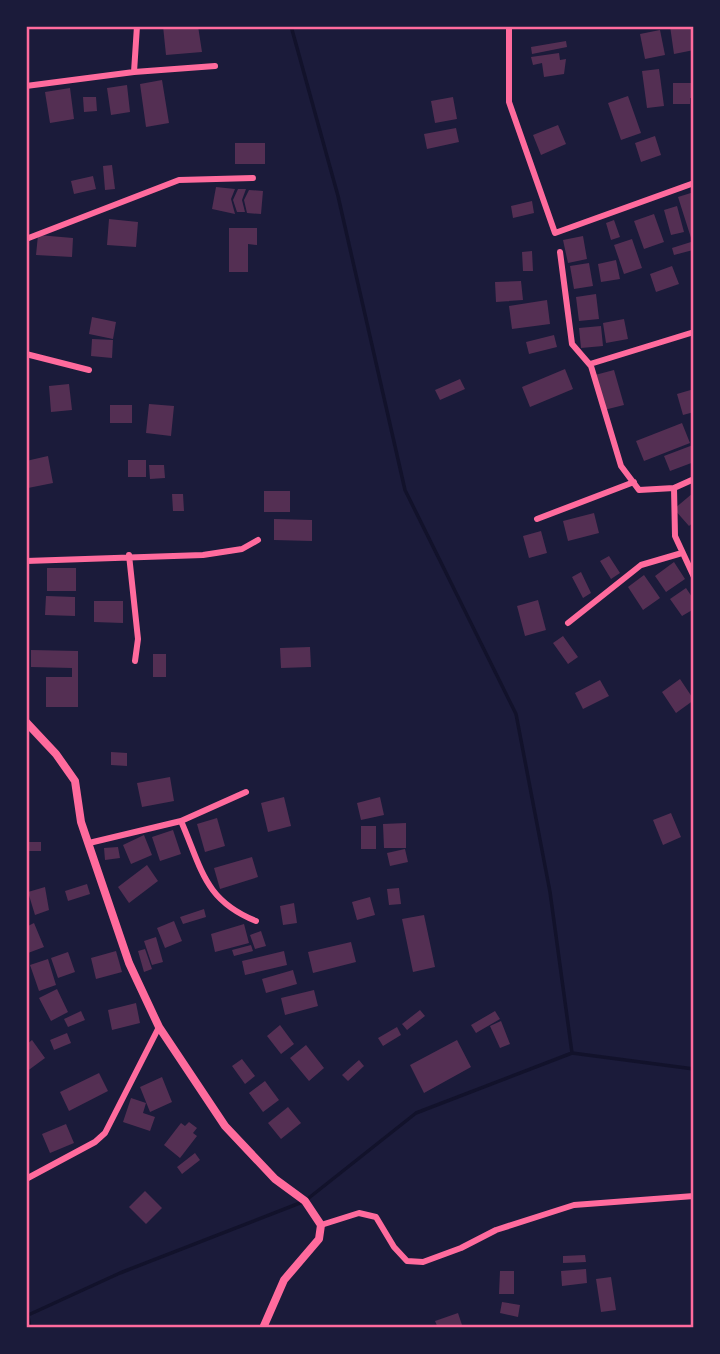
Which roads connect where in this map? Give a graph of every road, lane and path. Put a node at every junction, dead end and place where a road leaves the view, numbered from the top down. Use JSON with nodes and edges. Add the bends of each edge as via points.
{"nodes":[{"id":1,"x":137,"y":26,"type":"edge"},
{"id":2,"x":509,"y":26,"type":"edge"},
{"id":3,"x":215,"y":66,"type":"dead end"},
{"id":4,"x":134,"y":72,"type":"junction"},
{"id":5,"x":26,"y":86,"type":"edge"},
{"id":6,"x":253,"y":178,"type":"dead end"},
{"id":7,"x":694,"y":183,"type":"edge"},
{"id":8,"x":26,"y":239,"type":"edge"},
{"id":9,"x":559,"y":252,"type":"dead end"},
{"id":10,"x":694,"y":332,"type":"edge"},
{"id":11,"x":26,"y":354,"type":"edge"},
{"id":12,"x":591,"y":366,"type":"junction"},
{"id":13,"x":89,"y":370,"type":"dead end"},
{"id":14,"x":694,"y":479,"type":"edge"},
{"id":15,"x":634,"y":482,"type":"junction"},
{"id":16,"x":674,"y":488,"type":"junction"},
{"id":17,"x":537,"y":519,"type":"dead end"},
{"id":18,"x":258,"y":540,"type":"dead end"},
{"id":19,"x":682,"y":553,"type":"junction"},
{"id":20,"x":129,"y":555,"type":"junction"},
{"id":21,"x":26,"y":561,"type":"edge"},
{"id":22,"x":694,"y":577,"type":"edge"},
{"id":23,"x":568,"y":623,"type":"dead end"},
{"id":24,"x":135,"y":661,"type":"dead end"},
{"id":25,"x":26,"y":722,"type":"edge"},
{"id":26,"x":246,"y":792,"type":"dead end"},
{"id":27,"x":181,"y":821,"type":"junction"},
{"id":28,"x":89,"y":843,"type":"junction"},
{"id":29,"x":256,"y":921,"type":"dead end"},
{"id":30,"x":159,"y":1027,"type":"junction"},
{"id":31,"x":26,"y":1179,"type":"edge"},
{"id":32,"x":694,"y":1196,"type":"edge"},
{"id":33,"x":321,"y":1225,"type":"junction"},
{"id":34,"x":262,"y":1328,"type":"edge"}],
"edges":[{"from":1,"to":4,"type":"street"},
{"from":2,"to":7,"type":"street","via":[[509,102],[555,233]]},
{"from":3,"to":4,"type":"street"},
{"from":4,"to":5,"type":"street"},
{"from":6,"to":8,"type":"street","via":[[178,180]]},
{"from":9,"to":12,"type":"street","via":[[572,344]]},
{"from":10,"to":12,"type":"street"},
{"from":11,"to":13,"type":"street"},
{"from":12,"to":15,"type":"street","via":[[621,466]]},
{"from":14,"to":16,"type":"street"},
{"from":15,"to":16,"type":"street","via":[[639,491]]},
{"from":15,"to":17,"type":"street"},
{"from":16,"to":19,"type":"street","via":[[675,536]]},
{"from":18,"to":20,"type":"street","via":[[242,549],[203,555]]},
{"from":19,"to":22,"type":"street"},
{"from":19,"to":23,"type":"street","via":[[641,565]]},
{"from":20,"to":21,"type":"street"},
{"from":20,"to":24,"type":"street","via":[[138,639]]},
{"from":25,"to":28,"type":"street","via":[[75,781]]},
{"from":26,"to":27,"type":"street"},
{"from":27,"to":28,"type":"street"},
{"from":27,"to":29,"type":"street","via":[[212,893],[233,912]]},
{"from":28,"to":30,"type":"street","via":[[129,963]]},
{"from":30,"to":31,"type":"street","via":[[105,1133]]},
{"from":30,"to":33,"type":"street","via":[[225,1126],[275,1179],[305,1201]]},
{"from":32,"to":33,"type":"street","via":[[574,1205],[496,1230],[423,1262],[407,1261],[376,1217],[359,1213]]},
{"from":33,"to":34,"type":"street","via":[[319,1239],[284,1280]]}]}
